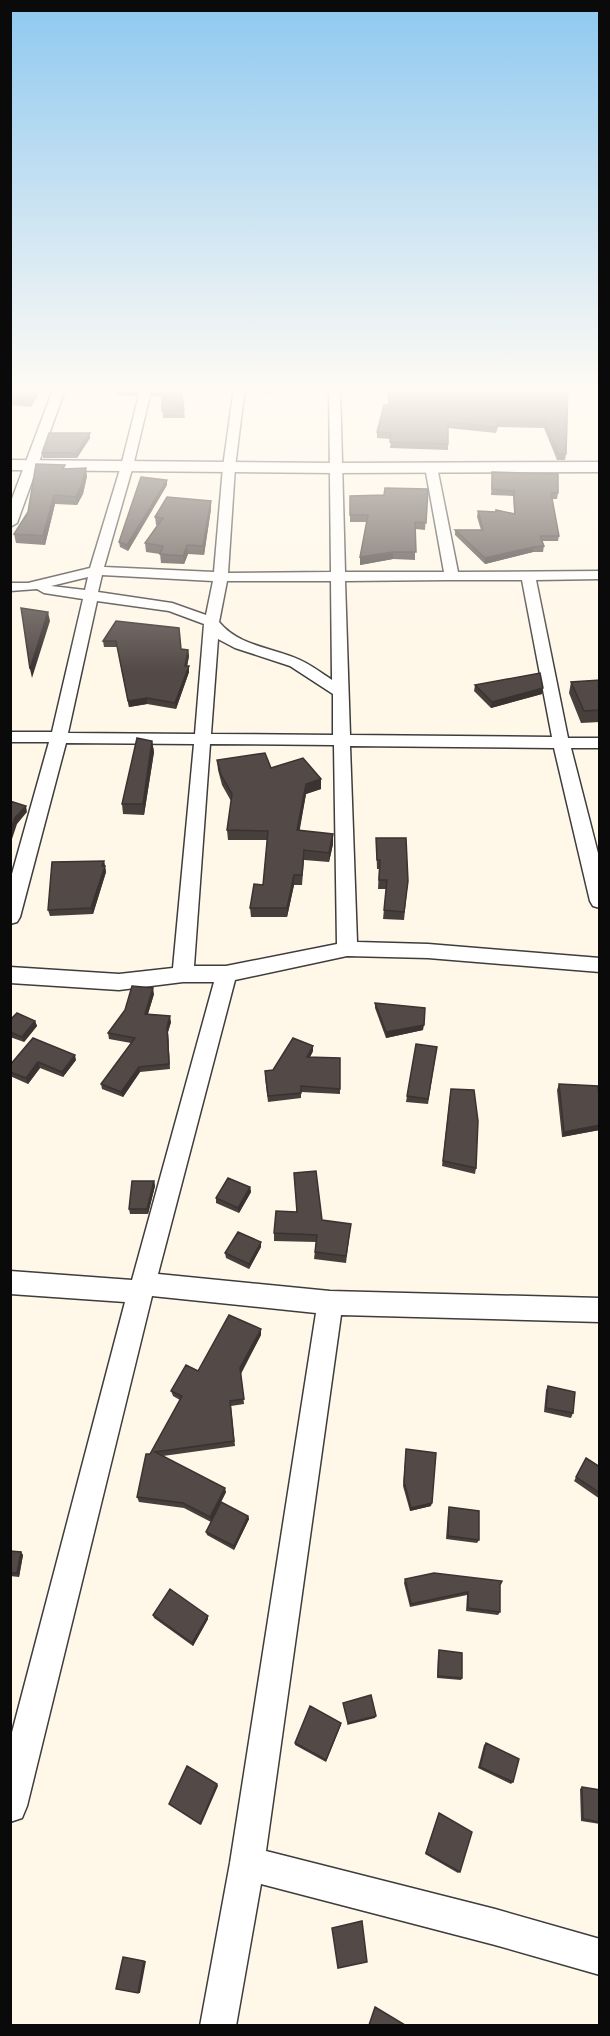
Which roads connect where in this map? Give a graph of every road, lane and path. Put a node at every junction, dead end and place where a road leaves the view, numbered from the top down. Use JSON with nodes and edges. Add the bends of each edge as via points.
{"nodes":[{"id":1,"x":24,"y":482,"type":"edge"},
{"id":2,"x":121,"y":482,"type":"edge"},
{"id":3,"x":229,"y":482,"type":"edge"},
{"id":4,"x":334,"y":482,"type":"edge"},
{"id":5,"x":434,"y":482,"type":"edge"},
{"id":6,"x":10,"y":524,"type":"edge"},
{"id":7,"x":96,"y":571,"type":"junction"},
{"id":8,"x":528,"y":574,"type":"junction"},
{"id":9,"x":600,"y":575,"type":"edge"},
{"id":10,"x":337,"y":576,"type":"junction"},
{"id":11,"x":452,"y":576,"type":"junction"},
{"id":12,"x":221,"y":577,"type":"junction"},
{"id":13,"x":10,"y":587,"type":"edge"},
{"id":14,"x":28,"y":587,"type":"junction"},
{"id":15,"x":91,"y":594,"type":"junction"},
{"id":16,"x":212,"y":622,"type":"junction"},
{"id":17,"x":341,"y":692,"type":"junction"},
{"id":18,"x":10,"y":737,"type":"edge"},
{"id":19,"x":59,"y":737,"type":"junction"},
{"id":20,"x":202,"y":738,"type":"junction"},
{"id":21,"x":342,"y":740,"type":"junction"},
{"id":22,"x":561,"y":743,"type":"junction"},
{"id":23,"x":600,"y":744,"type":"edge"},
{"id":24,"x":600,"y":901,"type":"edge"},
{"id":25,"x":10,"y":917,"type":"edge"},
{"id":26,"x":347,"y":949,"type":"junction"},
{"id":27,"x":600,"y":965,"type":"edge"},
{"id":28,"x":183,"y":974,"type":"junction"},
{"id":29,"x":226,"y":974,"type":"junction"},
{"id":30,"x":10,"y":975,"type":"edge"},
{"id":31,"x":10,"y":1282,"type":"edge"},
{"id":32,"x":141,"y":1288,"type":"junction"},
{"id":33,"x":330,"y":1303,"type":"junction"},
{"id":34,"x":600,"y":1310,"type":"edge"},
{"id":35,"x":10,"y":1806,"type":"edge"},
{"id":36,"x":247,"y":1863,"type":"junction"},
{"id":37,"x":600,"y":1957,"type":"edge"},
{"id":38,"x":218,"y":2025,"type":"edge"}],
"edges":[{"from":1,"to":6,"type":"street"},
{"from":2,"to":7,"type":"street"},
{"from":3,"to":12,"type":"street"},
{"from":4,"to":10,"type":"street"},
{"from":5,"to":11,"type":"street"},
{"from":7,"to":12,"type":"street"},
{"from":7,"to":14,"type":"street"},
{"from":7,"to":15,"type":"street"},
{"from":8,"to":9,"type":"street"},
{"from":8,"to":11,"type":"street"},
{"from":8,"to":22,"type":"street"},
{"from":10,"to":11,"type":"street"},
{"from":10,"to":12,"type":"street"},
{"from":10,"to":17,"type":"street"},
{"from":12,"to":16,"type":"street"},
{"from":13,"to":14,"type":"street"},
{"from":14,"to":15,"type":"street"},
{"from":15,"to":16,"type":"street","via":[[172,607]]},
{"from":15,"to":19,"type":"street"},
{"from":16,"to":17,"type":"street","via":[[224,637],[295,663]]},
{"from":16,"to":20,"type":"street"},
{"from":17,"to":21,"type":"street"},
{"from":18,"to":19,"type":"street"},
{"from":19,"to":20,"type":"street"},
{"from":19,"to":25,"type":"street"},
{"from":20,"to":21,"type":"street"},
{"from":20,"to":28,"type":"street"},
{"from":21,"to":22,"type":"street"},
{"from":21,"to":26,"type":"street"},
{"from":22,"to":23,"type":"street"},
{"from":22,"to":24,"type":"street"},
{"from":26,"to":27,"type":"street","via":[[428,951]]},
{"from":26,"to":29,"type":"street"},
{"from":28,"to":29,"type":"street"},
{"from":28,"to":30,"type":"street","via":[[119,982]]},
{"from":29,"to":32,"type":"street"},
{"from":31,"to":32,"type":"street"},
{"from":32,"to":33,"type":"street"},
{"from":32,"to":35,"type":"street"},
{"from":33,"to":34,"type":"street"},
{"from":33,"to":36,"type":"street"},
{"from":36,"to":37,"type":"street"},
{"from":36,"to":38,"type":"street"}]}
